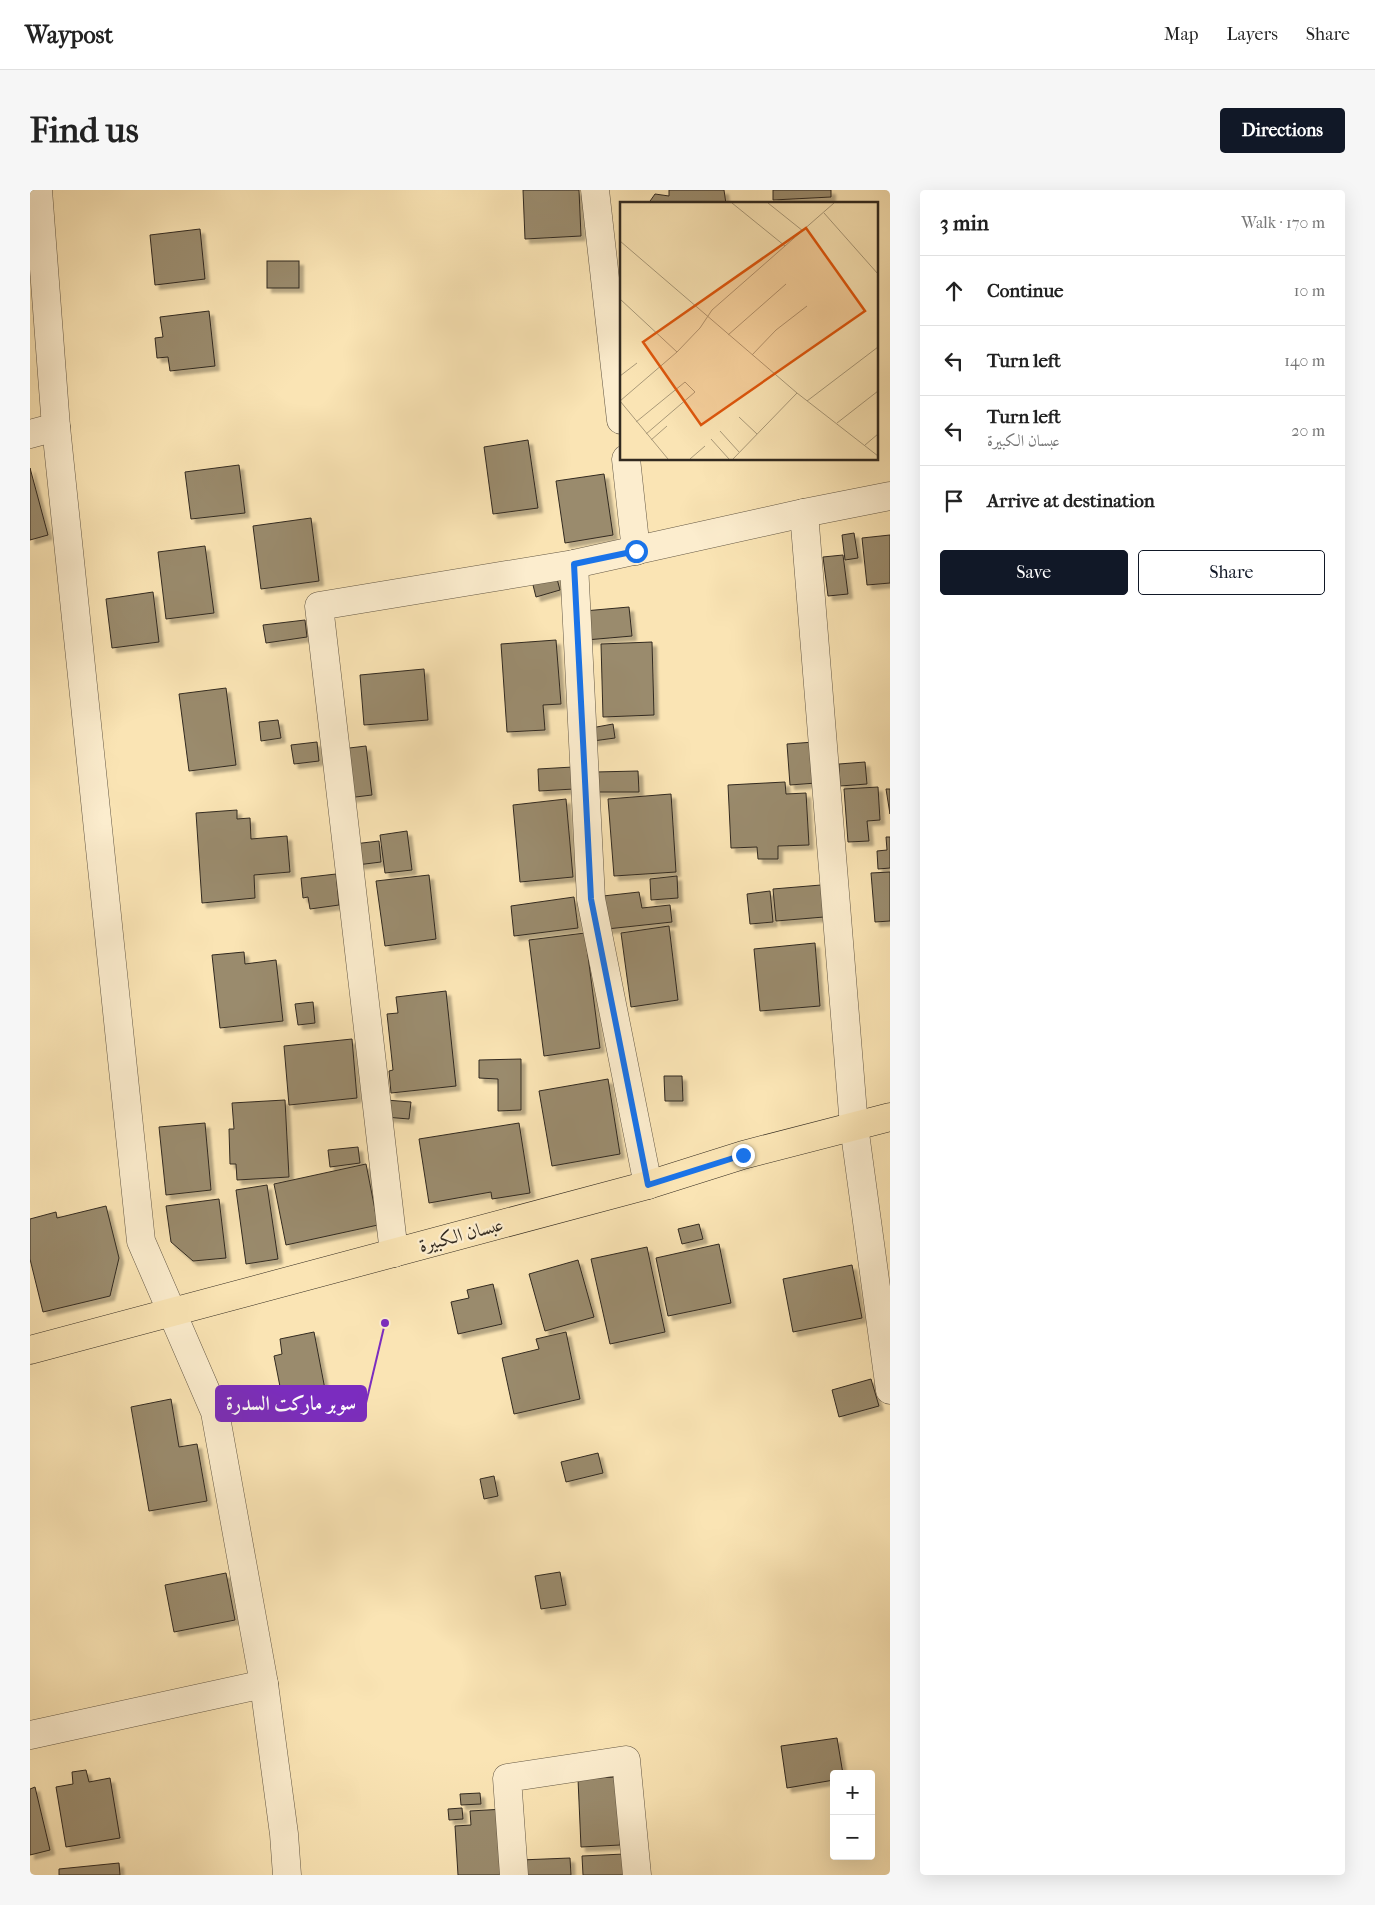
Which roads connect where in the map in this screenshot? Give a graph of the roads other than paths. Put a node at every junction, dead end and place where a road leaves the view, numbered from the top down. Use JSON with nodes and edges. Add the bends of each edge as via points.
{"nodes":[{"id":1,"x":38,"y":190,"type":"edge"},
{"id":2,"x":595,"y":190,"type":"edge"},
{"id":3,"x":36,"y":230,"type":"edge"},
{"id":4,"x":620,"y":411,"type":"edge"},
{"id":5,"x":56,"y":427,"type":"junction"},
{"id":6,"x":30,"y":434,"type":"edge"},
{"id":7,"x":626,"y":460,"type":"edge"},
{"id":8,"x":890,"y":496,"type":"edge"},
{"id":9,"x":804,"y":513,"type":"junction"},
{"id":10,"x":636,"y":551,"type":"junction"},
{"id":11,"x":574,"y":564,"type":"junction"},
{"id":12,"x":890,"y":1117,"type":"edge"},
{"id":13,"x":854,"y":1126,"type":"junction"},
{"id":14,"x":648,"y":1185,"type":"junction"},
{"id":15,"x":394,"y":1253,"type":"junction"},
{"id":16,"x":171,"y":1312,"type":"junction"},
{"id":17,"x":30,"y":1350,"type":"edge"},
{"id":18,"x":890,"y":1390,"type":"edge"},
{"id":19,"x":264,"y":1684,"type":"junction"},
{"id":20,"x":30,"y":1735,"type":"edge"},
{"id":21,"x":287,"y":1875,"type":"edge"},
{"id":22,"x":514,"y":1875,"type":"edge"},
{"id":23,"x":637,"y":1875,"type":"edge"}],
"edges":[{"from":1,"to":3,"type":"street"},
{"from":2,"to":4,"type":"street"},
{"from":3,"to":5,"type":"street"},
{"from":5,"to":6,"type":"street"},
{"from":5,"to":16,"type":"street","via":[[141,1241]]},
{"from":7,"to":10,"type":"street"},
{"from":8,"to":9,"type":"street"},
{"from":9,"to":10,"type":"street"},
{"from":9,"to":13,"type":"street"},
{"from":10,"to":11,"type":"street"},
{"from":11,"to":14,"type":"street","via":[[591,899]]},
{"from":11,"to":15,"type":"street","via":[[319,606]]},
{"from":12,"to":13,"type":"main road","name":"عبسان الكبيرة"},
{"from":13,"to":14,"type":"main road","name":"عبسان الكبيرة","via":[[743,1155]]},
{"from":13,"to":18,"type":"street"},
{"from":14,"to":15,"type":"main road","name":"عبسان الكبيرة"},
{"from":15,"to":16,"type":"main road","name":"عبسان الكبيرة"},
{"from":16,"to":17,"type":"main road","name":"عبسان الكبيرة"},
{"from":16,"to":19,"type":"street","via":[[215,1412]]},
{"from":19,"to":20,"type":"street"},
{"from":19,"to":21,"type":"street"},
{"from":22,"to":23,"type":"street","via":[[507,1778],[626,1760]]}]}
